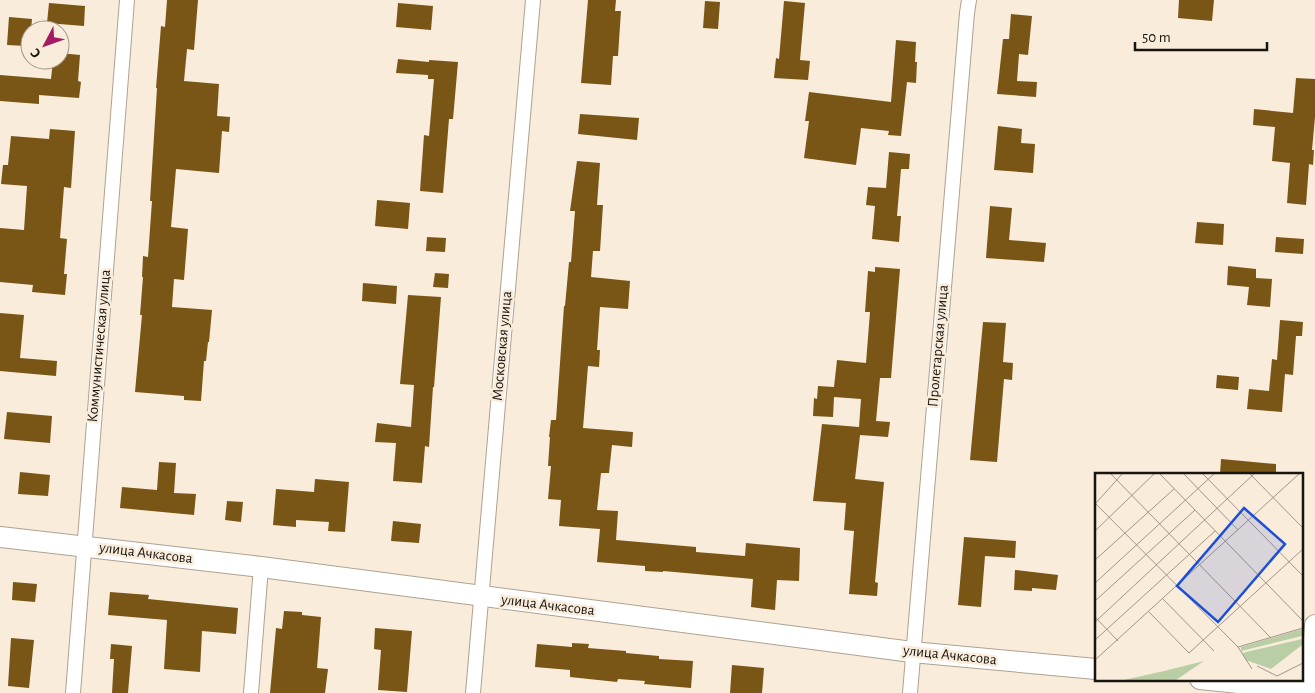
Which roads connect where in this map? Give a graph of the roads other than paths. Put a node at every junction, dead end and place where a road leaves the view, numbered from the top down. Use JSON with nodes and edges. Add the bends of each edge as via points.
{"nodes":[{"id":1,"x":127,"y":0,"type":"edge"},
{"id":2,"x":533,"y":0,"type":"edge"},
{"id":3,"x":969,"y":0,"type":"edge"},
{"id":4,"x":0,"y":537,"type":"edge"},
{"id":5,"x":83,"y":546,"type":"junction"},
{"id":6,"x":261,"y":567,"type":"junction"},
{"id":7,"x":480,"y":596,"type":"junction"},
{"id":8,"x":1315,"y":625,"type":"edge"},
{"id":9,"x":912,"y":652,"type":"junction"},
{"id":10,"x":1095,"y":670,"type":"edge"},
{"id":11,"x":1209,"y":680,"type":"edge"},
{"id":12,"x":1312,"y":691,"type":"edge"},
{"id":13,"x":72,"y":693,"type":"edge"},
{"id":14,"x":251,"y":693,"type":"edge"},
{"id":15,"x":473,"y":693,"type":"edge"},
{"id":16,"x":910,"y":693,"type":"edge"}],
"edges":[{"from":1,"to":5,"type":"street","name":"Коммунистическая улица"},
{"from":2,"to":7,"type":"street","name":"Московская улица"},
{"from":3,"to":9,"type":"street","name":"Пролетарская улица"},
{"from":4,"to":5,"type":"street","name":"улица Ачкасова"},
{"from":5,"to":6,"type":"street","name":"улица Ачкасова"},
{"from":5,"to":13,"type":"street","name":"Коммунистическая улица"},
{"from":6,"to":7,"type":"street","name":"улица Ачкасова"},
{"from":6,"to":14,"type":"street"},
{"from":7,"to":9,"type":"street","name":"улица Ачкасова"},
{"from":7,"to":15,"type":"street","name":"Московская улица"},
{"from":8,"to":12,"type":"street"},
{"from":9,"to":10,"type":"street","name":"улица Ачкасова"},
{"from":9,"to":16,"type":"street","name":"Пролетарская улица"},
{"from":11,"to":12,"type":"street"}]}
